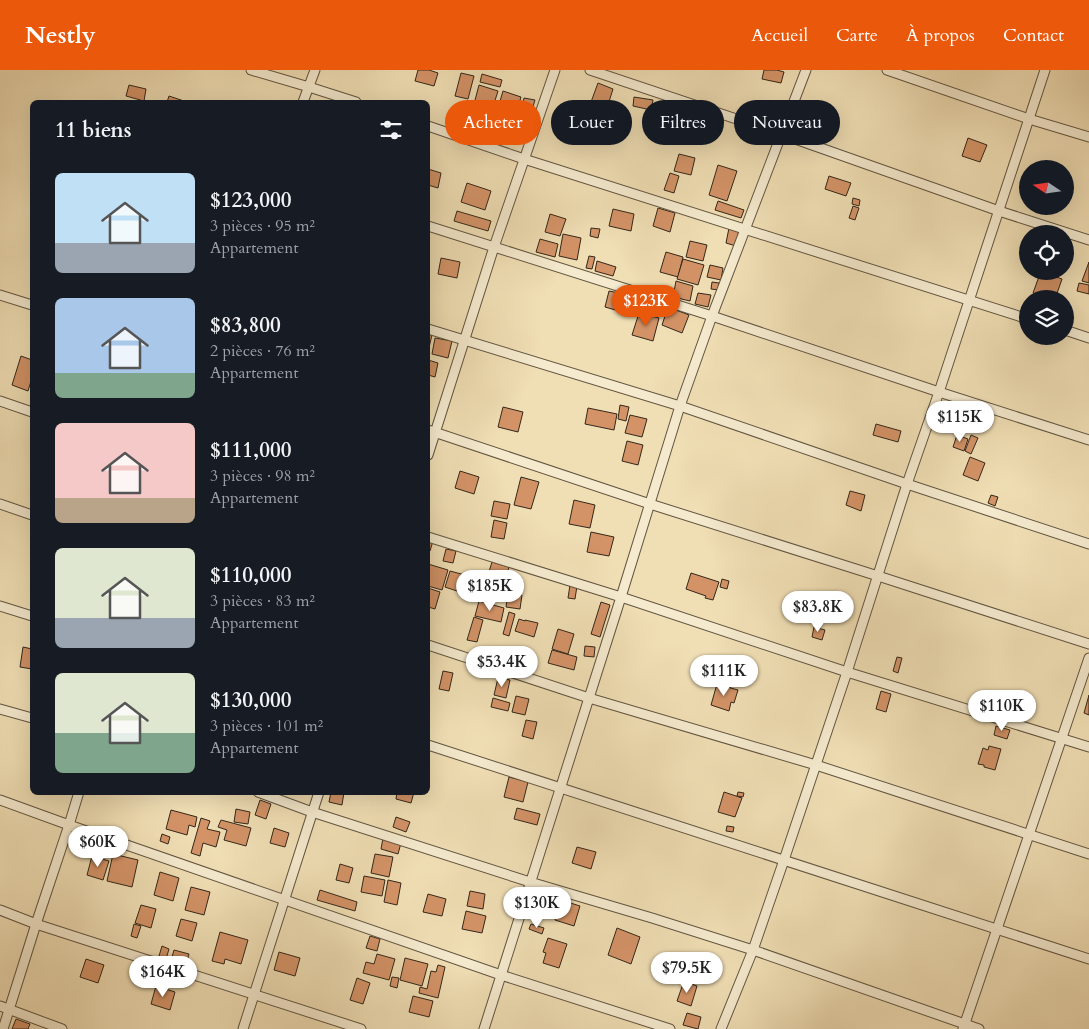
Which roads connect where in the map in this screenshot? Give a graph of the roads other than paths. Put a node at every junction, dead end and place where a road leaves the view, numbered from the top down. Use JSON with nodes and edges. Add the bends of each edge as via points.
{"nodes":[{"id":1,"x":251,"y":70,"type":"edge"},
{"id":2,"x":315,"y":70,"type":"edge"},
{"id":3,"x":555,"y":70,"type":"edge"},
{"id":4,"x":590,"y":70,"type":"edge"},
{"id":5,"x":806,"y":70,"type":"edge"},
{"id":6,"x":886,"y":70,"type":"edge"},
{"id":7,"x":1045,"y":70,"type":"edge"},
{"id":8,"x":309,"y":87,"type":"junction"},
{"id":9,"x":304,"y":100,"type":"edge"},
{"id":10,"x":350,"y":100,"type":"edge"},
{"id":11,"x":794,"y":100,"type":"edge"},
{"id":12,"x":734,"y":118,"type":"edge"},
{"id":13,"x":1029,"y":119,"type":"junction"},
{"id":14,"x":430,"y":127,"type":"edge"},
{"id":15,"x":1089,"y":137,"type":"edge"},
{"id":16,"x":777,"y":145,"type":"edge"},
{"id":17,"x":812,"y":145,"type":"edge"},
{"id":18,"x":524,"y":159,"type":"junction"},
{"id":19,"x":999,"y":211,"type":"junction"},
{"id":20,"x":430,"y":227,"type":"edge"},
{"id":21,"x":745,"y":228,"type":"junction"},
{"id":22,"x":1089,"y":240,"type":"edge"},
{"id":23,"x":494,"y":247,"type":"junction"},
{"id":24,"x":0,"y":295,"type":"edge"},
{"id":25,"x":969,"y":300,"type":"junction"},
{"id":26,"x":30,"y":304,"type":"edge"},
{"id":27,"x":1019,"y":315,"type":"edge"},
{"id":28,"x":712,"y":316,"type":"junction"},
{"id":29,"x":430,"y":330,"type":"edge"},
{"id":30,"x":1074,"y":333,"type":"edge"},
{"id":31,"x":1089,"y":338,"type":"edge"},
{"id":32,"x":464,"y":340,"type":"junction"},
{"id":33,"x":939,"y":392,"type":"junction"},
{"id":34,"x":0,"y":402,"type":"edge"},
{"id":35,"x":680,"y":406,"type":"junction"},
{"id":36,"x":30,"y":411,"type":"edge"},
{"id":37,"x":431,"y":431,"type":"edge"},
{"id":38,"x":1089,"y":440,"type":"edge"},
{"id":39,"x":907,"y":484,"type":"junction"},
{"id":40,"x":0,"y":504,"type":"edge"},
{"id":41,"x":650,"y":504,"type":"junction"},
{"id":42,"x":30,"y":513,"type":"edge"},
{"id":43,"x":430,"y":538,"type":"edge"},
{"id":44,"x":1089,"y":544,"type":"edge"},
{"id":45,"x":878,"y":576,"type":"junction"},
{"id":46,"x":621,"y":597,"type":"junction"},
{"id":47,"x":0,"y":606,"type":"edge"},
{"id":48,"x":30,"y":615,"type":"edge"},
{"id":49,"x":1089,"y":644,"type":"edge"},
{"id":50,"x":430,"y":646,"type":"edge"},
{"id":51,"x":1089,"y":658,"type":"edge"},
{"id":52,"x":847,"y":672,"type":"junction"},
{"id":53,"x":589,"y":698,"type":"junction"},
{"id":54,"x":0,"y":709,"type":"edge"},
{"id":55,"x":30,"y":717,"type":"edge"},
{"id":56,"x":1062,"y":738,"type":"junction"},
{"id":57,"x":430,"y":746,"type":"edge"},
{"id":58,"x":1089,"y":747,"type":"edge"},
{"id":59,"x":816,"y":764,"type":"junction"},
{"id":60,"x":560,"y":787,"type":"junction"},
{"id":61,"x":78,"y":795,"type":"edge"},
{"id":62,"x":266,"y":795,"type":"edge"},
{"id":63,"x":318,"y":795,"type":"edge"},
{"id":64,"x":0,"y":800,"type":"edge"},
{"id":65,"x":312,"y":812,"type":"junction"},
{"id":66,"x":69,"y":825,"type":"junction"},
{"id":67,"x":1029,"y":834,"type":"junction"},
{"id":68,"x":1089,"y":854,"type":"edge"},
{"id":69,"x":784,"y":860,"type":"junction"},
{"id":70,"x":530,"y":882,"type":"junction"},
{"id":71,"x":284,"y":900,"type":"junction"},
{"id":72,"x":0,"y":910,"type":"edge"},
{"id":73,"x":36,"y":924,"type":"junction"},
{"id":74,"x":996,"y":929,"type":"junction"},
{"id":75,"x":753,"y":950,"type":"junction"},
{"id":76,"x":1089,"y":959,"type":"edge"},
{"id":77,"x":501,"y":975,"type":"junction"},
{"id":78,"x":254,"y":994,"type":"junction"},
{"id":79,"x":4,"y":1007,"type":"edge"},
{"id":80,"x":963,"y":1027,"type":"edge"},
{"id":81,"x":3,"y":1029,"type":"edge"},
{"id":82,"x":62,"y":1029,"type":"edge"},
{"id":83,"x":243,"y":1029,"type":"edge"},
{"id":84,"x":361,"y":1029,"type":"edge"},
{"id":85,"x":484,"y":1029,"type":"edge"},
{"id":86,"x":670,"y":1029,"type":"edge"},
{"id":87,"x":721,"y":1029,"type":"edge"},
{"id":88,"x":979,"y":1029,"type":"edge"}],
"edges":[{"from":1,"to":8,"type":"street"},
{"from":2,"to":8,"type":"street"},
{"from":3,"to":18,"type":"street"},
{"from":4,"to":12,"type":"street"},
{"from":5,"to":11,"type":"street"},
{"from":6,"to":13,"type":"street"},
{"from":7,"to":13,"type":"street"},
{"from":8,"to":9,"type":"street"},
{"from":8,"to":10,"type":"street"},
{"from":13,"to":15,"type":"street"},
{"from":13,"to":19,"type":"street"},
{"from":14,"to":18,"type":"street"},
{"from":16,"to":21,"type":"street"},
{"from":17,"to":19,"type":"street"},
{"from":18,"to":21,"type":"street"},
{"from":18,"to":23,"type":"street"},
{"from":19,"to":22,"type":"street"},
{"from":19,"to":25,"type":"street"},
{"from":20,"to":23,"type":"street"},
{"from":21,"to":25,"type":"street"},
{"from":21,"to":28,"type":"street"},
{"from":23,"to":28,"type":"street"},
{"from":23,"to":32,"type":"street"},
{"from":24,"to":26,"type":"street"},
{"from":25,"to":27,"type":"street"},
{"from":25,"to":33,"type":"street"},
{"from":28,"to":33,"type":"street"},
{"from":28,"to":35,"type":"street"},
{"from":29,"to":32,"type":"street"},
{"from":30,"to":31,"type":"street"},
{"from":32,"to":35,"type":"street"},
{"from":32,"to":37,"type":"street"},
{"from":33,"to":38,"type":"street"},
{"from":33,"to":39,"type":"street"},
{"from":34,"to":36,"type":"street"},
{"from":35,"to":39,"type":"street"},
{"from":35,"to":41,"type":"street"},
{"from":37,"to":41,"type":"street"},
{"from":39,"to":44,"type":"street"},
{"from":39,"to":45,"type":"street"},
{"from":40,"to":42,"type":"street"},
{"from":41,"to":45,"type":"street"},
{"from":41,"to":46,"type":"street"},
{"from":43,"to":46,"type":"street"},
{"from":45,"to":49,"type":"street"},
{"from":45,"to":52,"type":"street"},
{"from":46,"to":52,"type":"street"},
{"from":46,"to":53,"type":"street"},
{"from":47,"to":48,"type":"street"},
{"from":50,"to":53,"type":"street"},
{"from":51,"to":56,"type":"street"},
{"from":52,"to":56,"type":"street"},
{"from":52,"to":59,"type":"street"},
{"from":53,"to":59,"type":"street"},
{"from":53,"to":60,"type":"street"},
{"from":54,"to":55,"type":"street"},
{"from":56,"to":58,"type":"street"},
{"from":56,"to":67,"type":"street"},
{"from":57,"to":60,"type":"street"},
{"from":59,"to":67,"type":"street"},
{"from":59,"to":69,"type":"street"},
{"from":60,"to":69,"type":"street"},
{"from":60,"to":70,"type":"street"},
{"from":61,"to":66,"type":"street"},
{"from":62,"to":65,"type":"street"},
{"from":63,"to":65,"type":"street"},
{"from":64,"to":66,"type":"street"},
{"from":65,"to":70,"type":"street"},
{"from":65,"to":71,"type":"street"},
{"from":66,"to":71,"type":"street"},
{"from":66,"to":73,"type":"street"},
{"from":67,"to":68,"type":"street"},
{"from":67,"to":74,"type":"street"},
{"from":69,"to":74,"type":"street"},
{"from":69,"to":75,"type":"street"},
{"from":70,"to":75,"type":"street"},
{"from":70,"to":77,"type":"street"},
{"from":71,"to":77,"type":"street"},
{"from":71,"to":78,"type":"street"},
{"from":72,"to":73,"type":"street"},
{"from":73,"to":78,"type":"street"},
{"from":73,"to":79,"type":"street"},
{"from":74,"to":76,"type":"street"},
{"from":74,"to":80,"type":"street"},
{"from":75,"to":80,"type":"street"},
{"from":75,"to":87,"type":"street"},
{"from":77,"to":85,"type":"street"},
{"from":77,"to":86,"type":"street"},
{"from":78,"to":83,"type":"street"},
{"from":78,"to":84,"type":"street"},
{"from":79,"to":81,"type":"street"},
{"from":79,"to":82,"type":"street"},
{"from":80,"to":88,"type":"street"}]}
